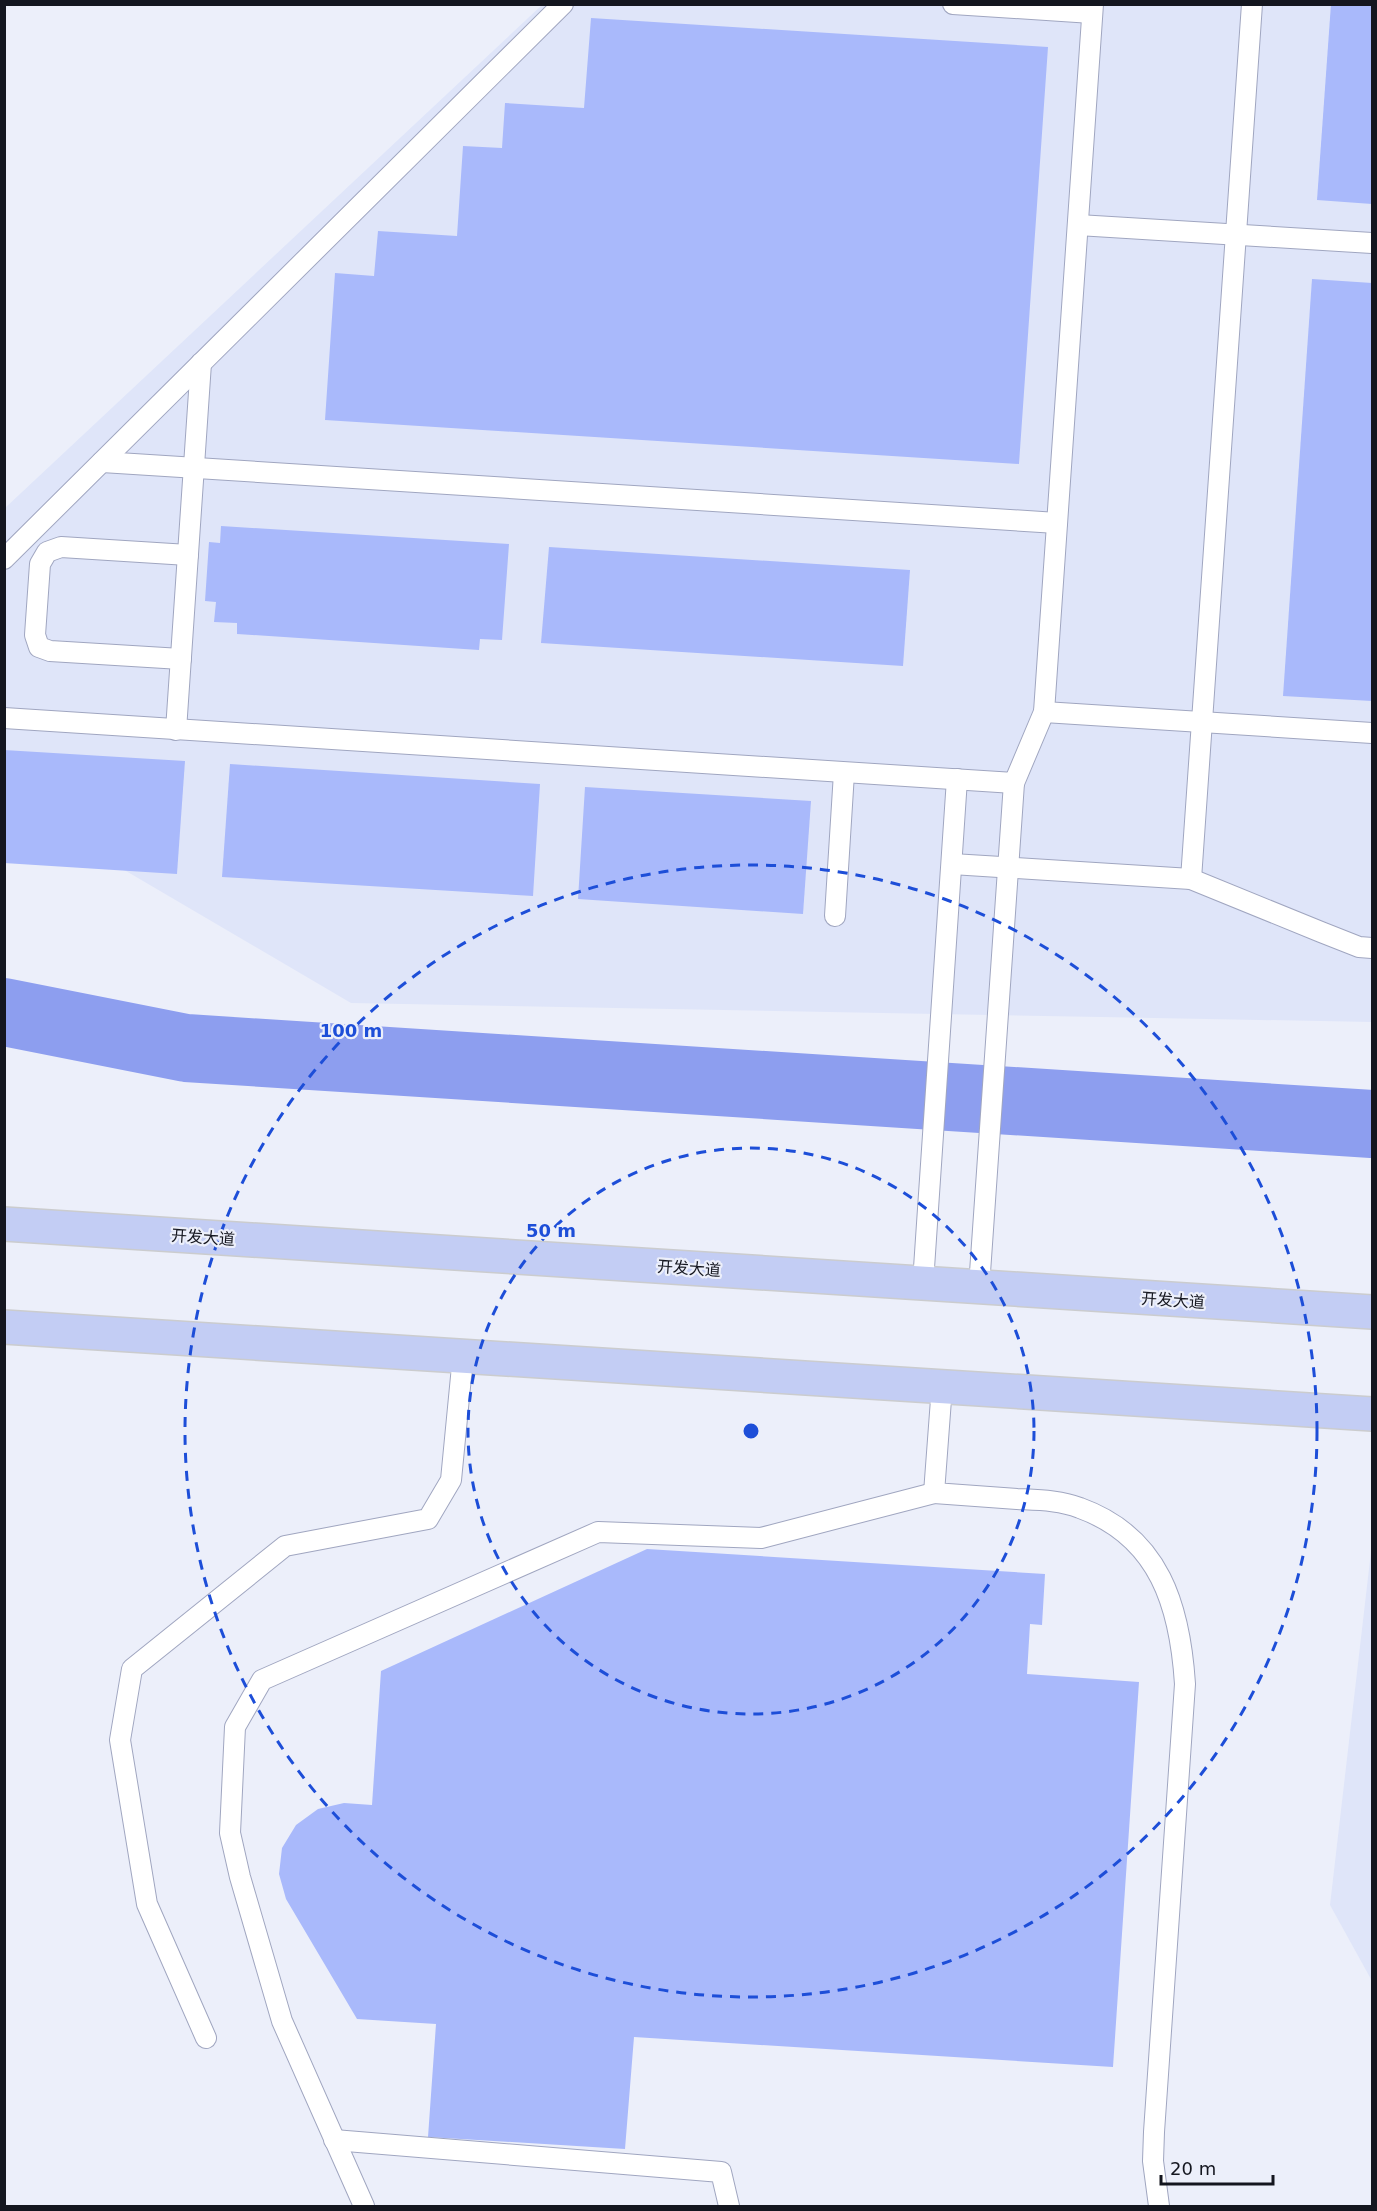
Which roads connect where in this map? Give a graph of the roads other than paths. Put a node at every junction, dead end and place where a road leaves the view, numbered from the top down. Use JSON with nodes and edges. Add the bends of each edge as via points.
{"nodes":[{"id":1,"x":564,"y":4,"type":"edge"},
{"id":2,"x":953,"y":4,"type":"edge"},
{"id":3,"x":1252,"y":4,"type":"edge"},
{"id":4,"x":1093,"y":9,"type":"edge"},
{"id":5,"x":1078,"y":225,"type":"junction"},
{"id":6,"x":1236,"y":234,"type":"junction"},
{"id":7,"x":1372,"y":243,"type":"edge"},
{"id":8,"x":201,"y":363,"type":"junction"},
{"id":9,"x":102,"y":462,"type":"junction"},
{"id":10,"x":194,"y":467,"type":"junction"},
{"id":11,"x":1057,"y":523,"type":"junction"},
{"id":12,"x":188,"y":555,"type":"junction"},
{"id":13,"x":4,"y":559,"type":"edge"},
{"id":14,"x":181,"y":659,"type":"junction"},
{"id":15,"x":1044,"y":712,"type":"junction"},
{"id":16,"x":4,"y":718,"type":"edge"},
{"id":17,"x":1202,"y":722,"type":"junction"},
{"id":18,"x":176,"y":730,"type":"junction"},
{"id":19,"x":1372,"y":733,"type":"edge"},
{"id":20,"x":844,"y":772,"type":"junction"},
{"id":21,"x":957,"y":779,"type":"junction"},
{"id":22,"x":1014,"y":783,"type":"junction"},
{"id":23,"x":951,"y":864,"type":"junction"},
{"id":24,"x":1008,"y":868,"type":"junction"},
{"id":25,"x":1191,"y":879,"type":"junction"},
{"id":26,"x":835,"y":916,"type":"dead end"},
{"id":27,"x":1372,"y":948,"type":"edge"},
{"id":28,"x":4,"y":1224,"type":"edge"},
{"id":29,"x":922,"y":1283,"type":"junction"},
{"id":30,"x":979,"y":1287,"type":"junction"},
{"id":31,"x":1372,"y":1312,"type":"edge"},
{"id":32,"x":4,"y":1327,"type":"edge"},
{"id":33,"x":463,"y":1356,"type":"junction"},
{"id":34,"x":942,"y":1386,"type":"junction"},
{"id":35,"x":1372,"y":1414,"type":"edge"},
{"id":36,"x":934,"y":1493,"type":"junction"},
{"id":37,"x":206,"y":2038,"type":"dead end"},
{"id":38,"x":334,"y":2140,"type":"junction"},
{"id":39,"x":364,"y":2206,"type":"edge"},
{"id":40,"x":729,"y":2206,"type":"edge"},
{"id":41,"x":1159,"y":2206,"type":"edge"}],
"edges":[{"from":1,"to":8,"type":"lane"},
{"from":2,"to":4,"type":"lane"},
{"from":3,"to":6,"type":"lane"},
{"from":4,"to":5,"type":"lane"},
{"from":5,"to":6,"type":"lane"},
{"from":5,"to":11,"type":"lane"},
{"from":6,"to":7,"type":"lane"},
{"from":6,"to":17,"type":"lane"},
{"from":8,"to":9,"type":"lane"},
{"from":8,"to":10,"type":"lane"},
{"from":9,"to":10,"type":"lane"},
{"from":9,"to":13,"type":"lane"},
{"from":10,"to":11,"type":"lane"},
{"from":10,"to":12,"type":"lane"},
{"from":11,"to":15,"type":"lane"},
{"from":12,"to":14,"type":"lane"},
{"from":12,"to":14,"type":"lane","via":[[61,547],[47,552],[40,564],[35,635],[39,647],[50,651]]},
{"from":14,"to":18,"type":"lane"},
{"from":15,"to":17,"type":"lane"},
{"from":15,"to":22,"type":"lane"},
{"from":16,"to":18,"type":"lane"},
{"from":17,"to":19,"type":"lane"},
{"from":17,"to":25,"type":"lane"},
{"from":18,"to":20,"type":"lane"},
{"from":20,"to":21,"type":"lane"},
{"from":20,"to":26,"type":"lane"},
{"from":21,"to":22,"type":"lane"},
{"from":21,"to":23,"type":"lane"},
{"from":22,"to":24,"type":"lane"},
{"from":23,"to":24,"type":"lane"},
{"from":23,"to":29,"type":"lane"},
{"from":24,"to":25,"type":"lane"},
{"from":24,"to":30,"type":"lane"},
{"from":25,"to":27,"type":"lane","via":[[1359,947]]},
{"from":28,"to":29,"type":"main road","name":"开发大道"},
{"from":29,"to":30,"type":"main road","name":"开发大道"},
{"from":30,"to":31,"type":"main road","name":"开发大道"},
{"from":32,"to":33,"type":"main road"},
{"from":33,"to":34,"type":"main road"},
{"from":33,"to":37,"type":"lane","via":[[451,1480],[428,1519],[285,1546],[132,1669],[120,1740],[147,1904]]},
{"from":34,"to":35,"type":"main road"},
{"from":34,"to":36,"type":"lane"},
{"from":36,"to":38,"type":"lane","via":[[761,1538],[598,1532],[262,1680],[235,1727],[230,1833],[282,2021]]},
{"from":36,"to":41,"type":"lane","via":[[1050,1501],[1079,1507],[1105,1519],[1148,1558],[1174,1610],[1185,1684],[1154,2132]]},
{"from":38,"to":39,"type":"lane"},
{"from":38,"to":40,"type":"lane","via":[[721,2172]]}]}
